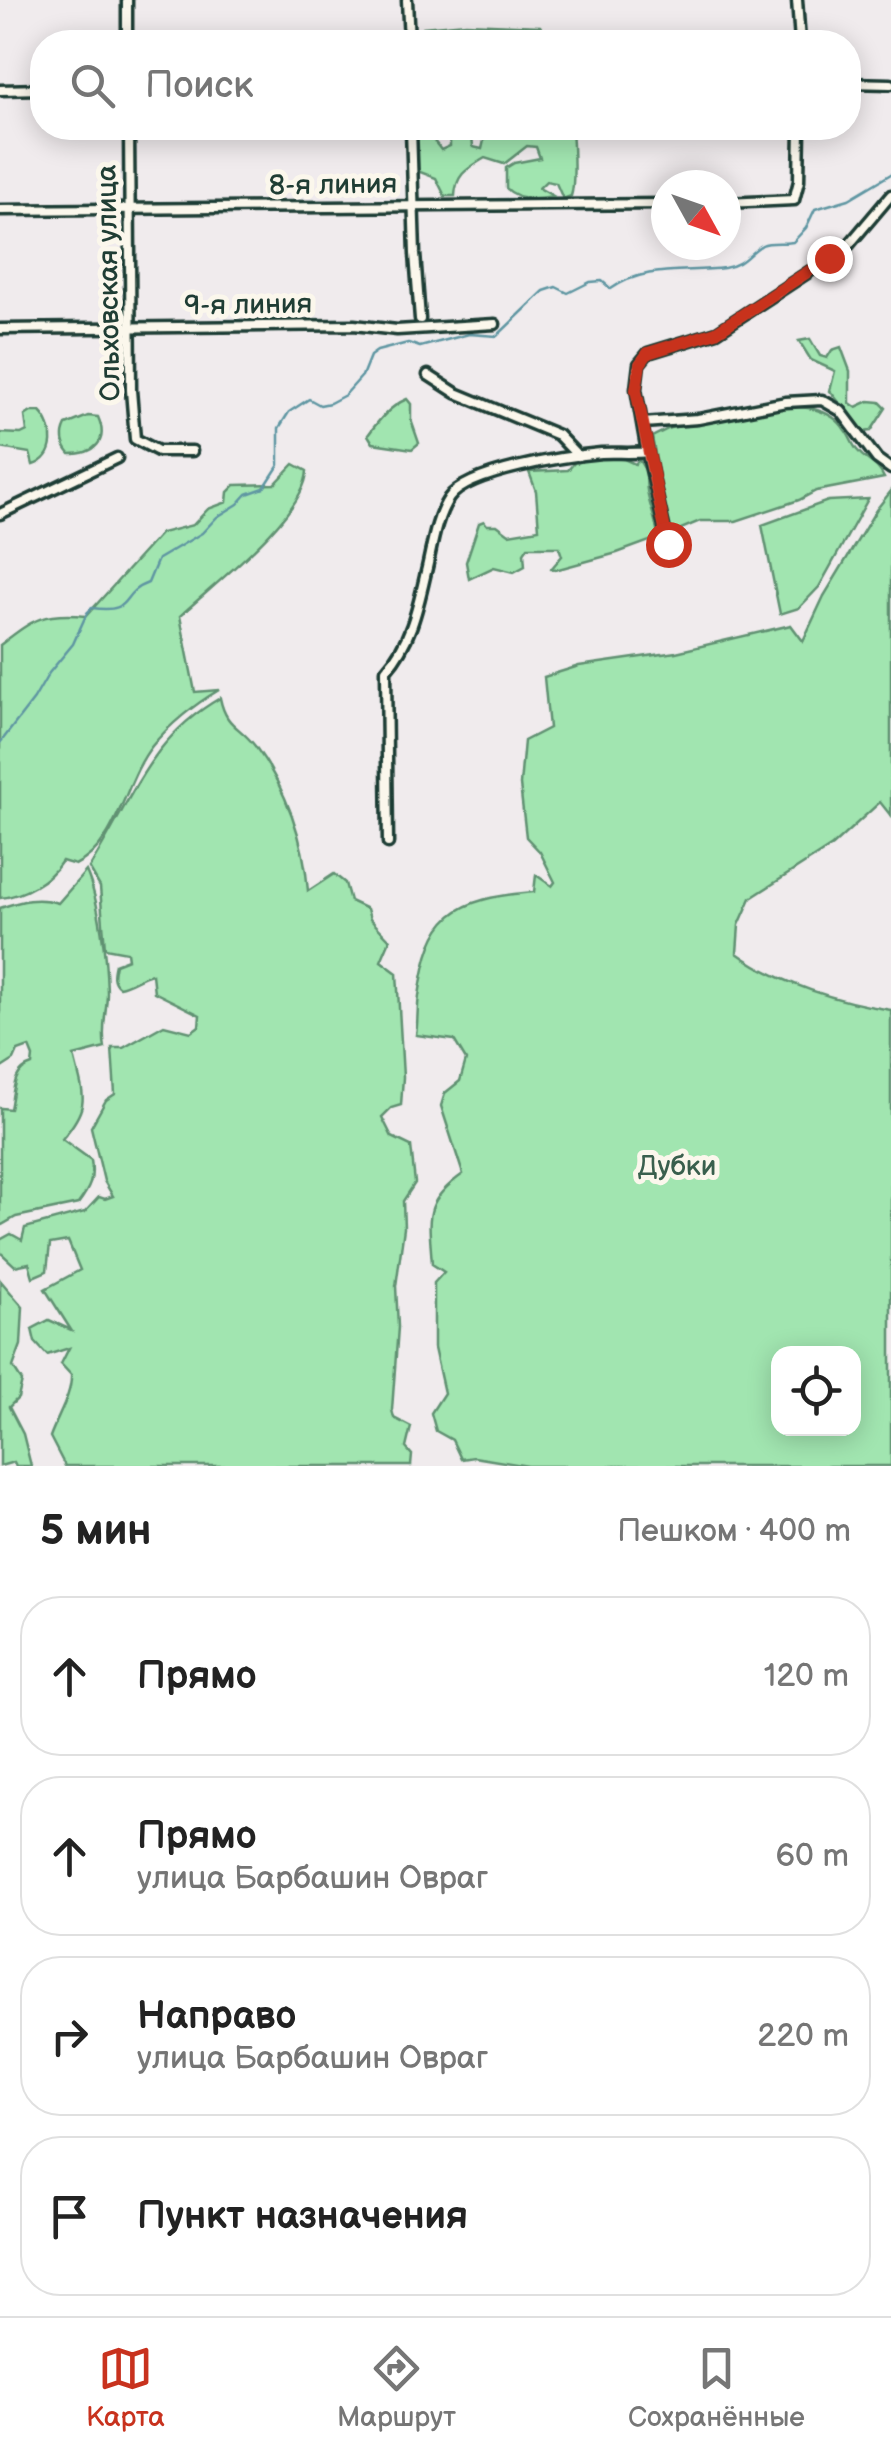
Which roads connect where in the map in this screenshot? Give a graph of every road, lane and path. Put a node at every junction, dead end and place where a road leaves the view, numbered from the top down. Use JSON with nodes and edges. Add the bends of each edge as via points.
{"nodes":[{"id":1,"x":127,"y":0,"type":"edge"},
{"id":2,"x":407,"y":0,"type":"edge"},
{"id":3,"x":797,"y":0,"type":"edge"},
{"id":4,"x":128,"y":30,"type":"edge"},
{"id":5,"x":408,"y":30,"type":"edge"},
{"id":6,"x":799,"y":30,"type":"edge"},
{"id":7,"x":861,"y":83,"type":"edge"},
{"id":8,"x":891,"y":84,"type":"edge"},
{"id":9,"x":0,"y":90,"type":"edge"},
{"id":10,"x":30,"y":90,"type":"edge"},
{"id":11,"x":129,"y":140,"type":"edge"},
{"id":12,"x":411,"y":140,"type":"edge"},
{"id":13,"x":800,"y":140,"type":"edge"},
{"id":14,"x":891,"y":195,"type":"edge"},
{"id":15,"x":741,"y":202,"type":"edge"},
{"id":16,"x":651,"y":204,"type":"edge"},
{"id":17,"x":414,"y":207,"type":"junction"},
{"id":18,"x":129,"y":208,"type":"junction"},
{"id":19,"x":0,"y":210,"type":"edge"},
{"id":20,"x":420,"y":320,"type":"dead end"},
{"id":21,"x":495,"y":324,"type":"dead end"},
{"id":22,"x":0,"y":329,"type":"edge"},
{"id":23,"x":131,"y":329,"type":"junction"},
{"id":24,"x":428,"y":375,"type":"dead end"},
{"id":25,"x":643,"y":423,"type":"junction"},
{"id":26,"x":192,"y":451,"type":"dead end"},
{"id":27,"x":647,"y":452,"type":"junction"},
{"id":28,"x":578,"y":456,"type":"junction"},
{"id":29,"x":117,"y":458,"type":"dead end"},
{"id":30,"x":891,"y":469,"type":"edge"},
{"id":31,"x":0,"y":514,"type":"edge"},
{"id":32,"x":668,"y":544,"type":"dead end"},
{"id":33,"x":388,"y":844,"type":"dead end"}],
"edges":[{"from":1,"to":4,"type":"street"},
{"from":2,"to":5,"type":"street"},
{"from":3,"to":6,"type":"street"},
{"from":7,"to":8,"type":"street"},
{"from":9,"to":10,"type":"street"},
{"from":11,"to":18,"type":"street","name":"Ольховская улица"},
{"from":12,"to":17,"type":"street"},
{"from":13,"to":15,"type":"street","via":[[794,200]]},
{"from":14,"to":25,"type":"street","via":[[848,247],[716,332],[648,353],[636,390]]},
{"from":16,"to":17,"type":"street","name":"8-я линия"},
{"from":17,"to":18,"type":"street","name":"8-я линия"},
{"from":17,"to":20,"type":"street"},
{"from":18,"to":19,"type":"street","name":"8-я линия"},
{"from":18,"to":23,"type":"street","name":"Ольховская улица"},
{"from":21,"to":23,"type":"street","name":"9-я линия"},
{"from":22,"to":23,"type":"street","name":"9-я линия"},
{"from":23,"to":26,"type":"street","name":"Ольховская улица","via":[[135,439],[158,451]]},
{"from":24,"to":28,"type":"street","via":[[558,436]]},
{"from":25,"to":27,"type":"street"},
{"from":25,"to":30,"type":"street","via":[[822,400],[841,411]]},
{"from":27,"to":28,"type":"street"},
{"from":27,"to":32,"type":"street"},
{"from":28,"to":33,"type":"street","via":[[461,486],[440,516],[409,634],[386,670]]},
{"from":29,"to":31,"type":"street"}]}
